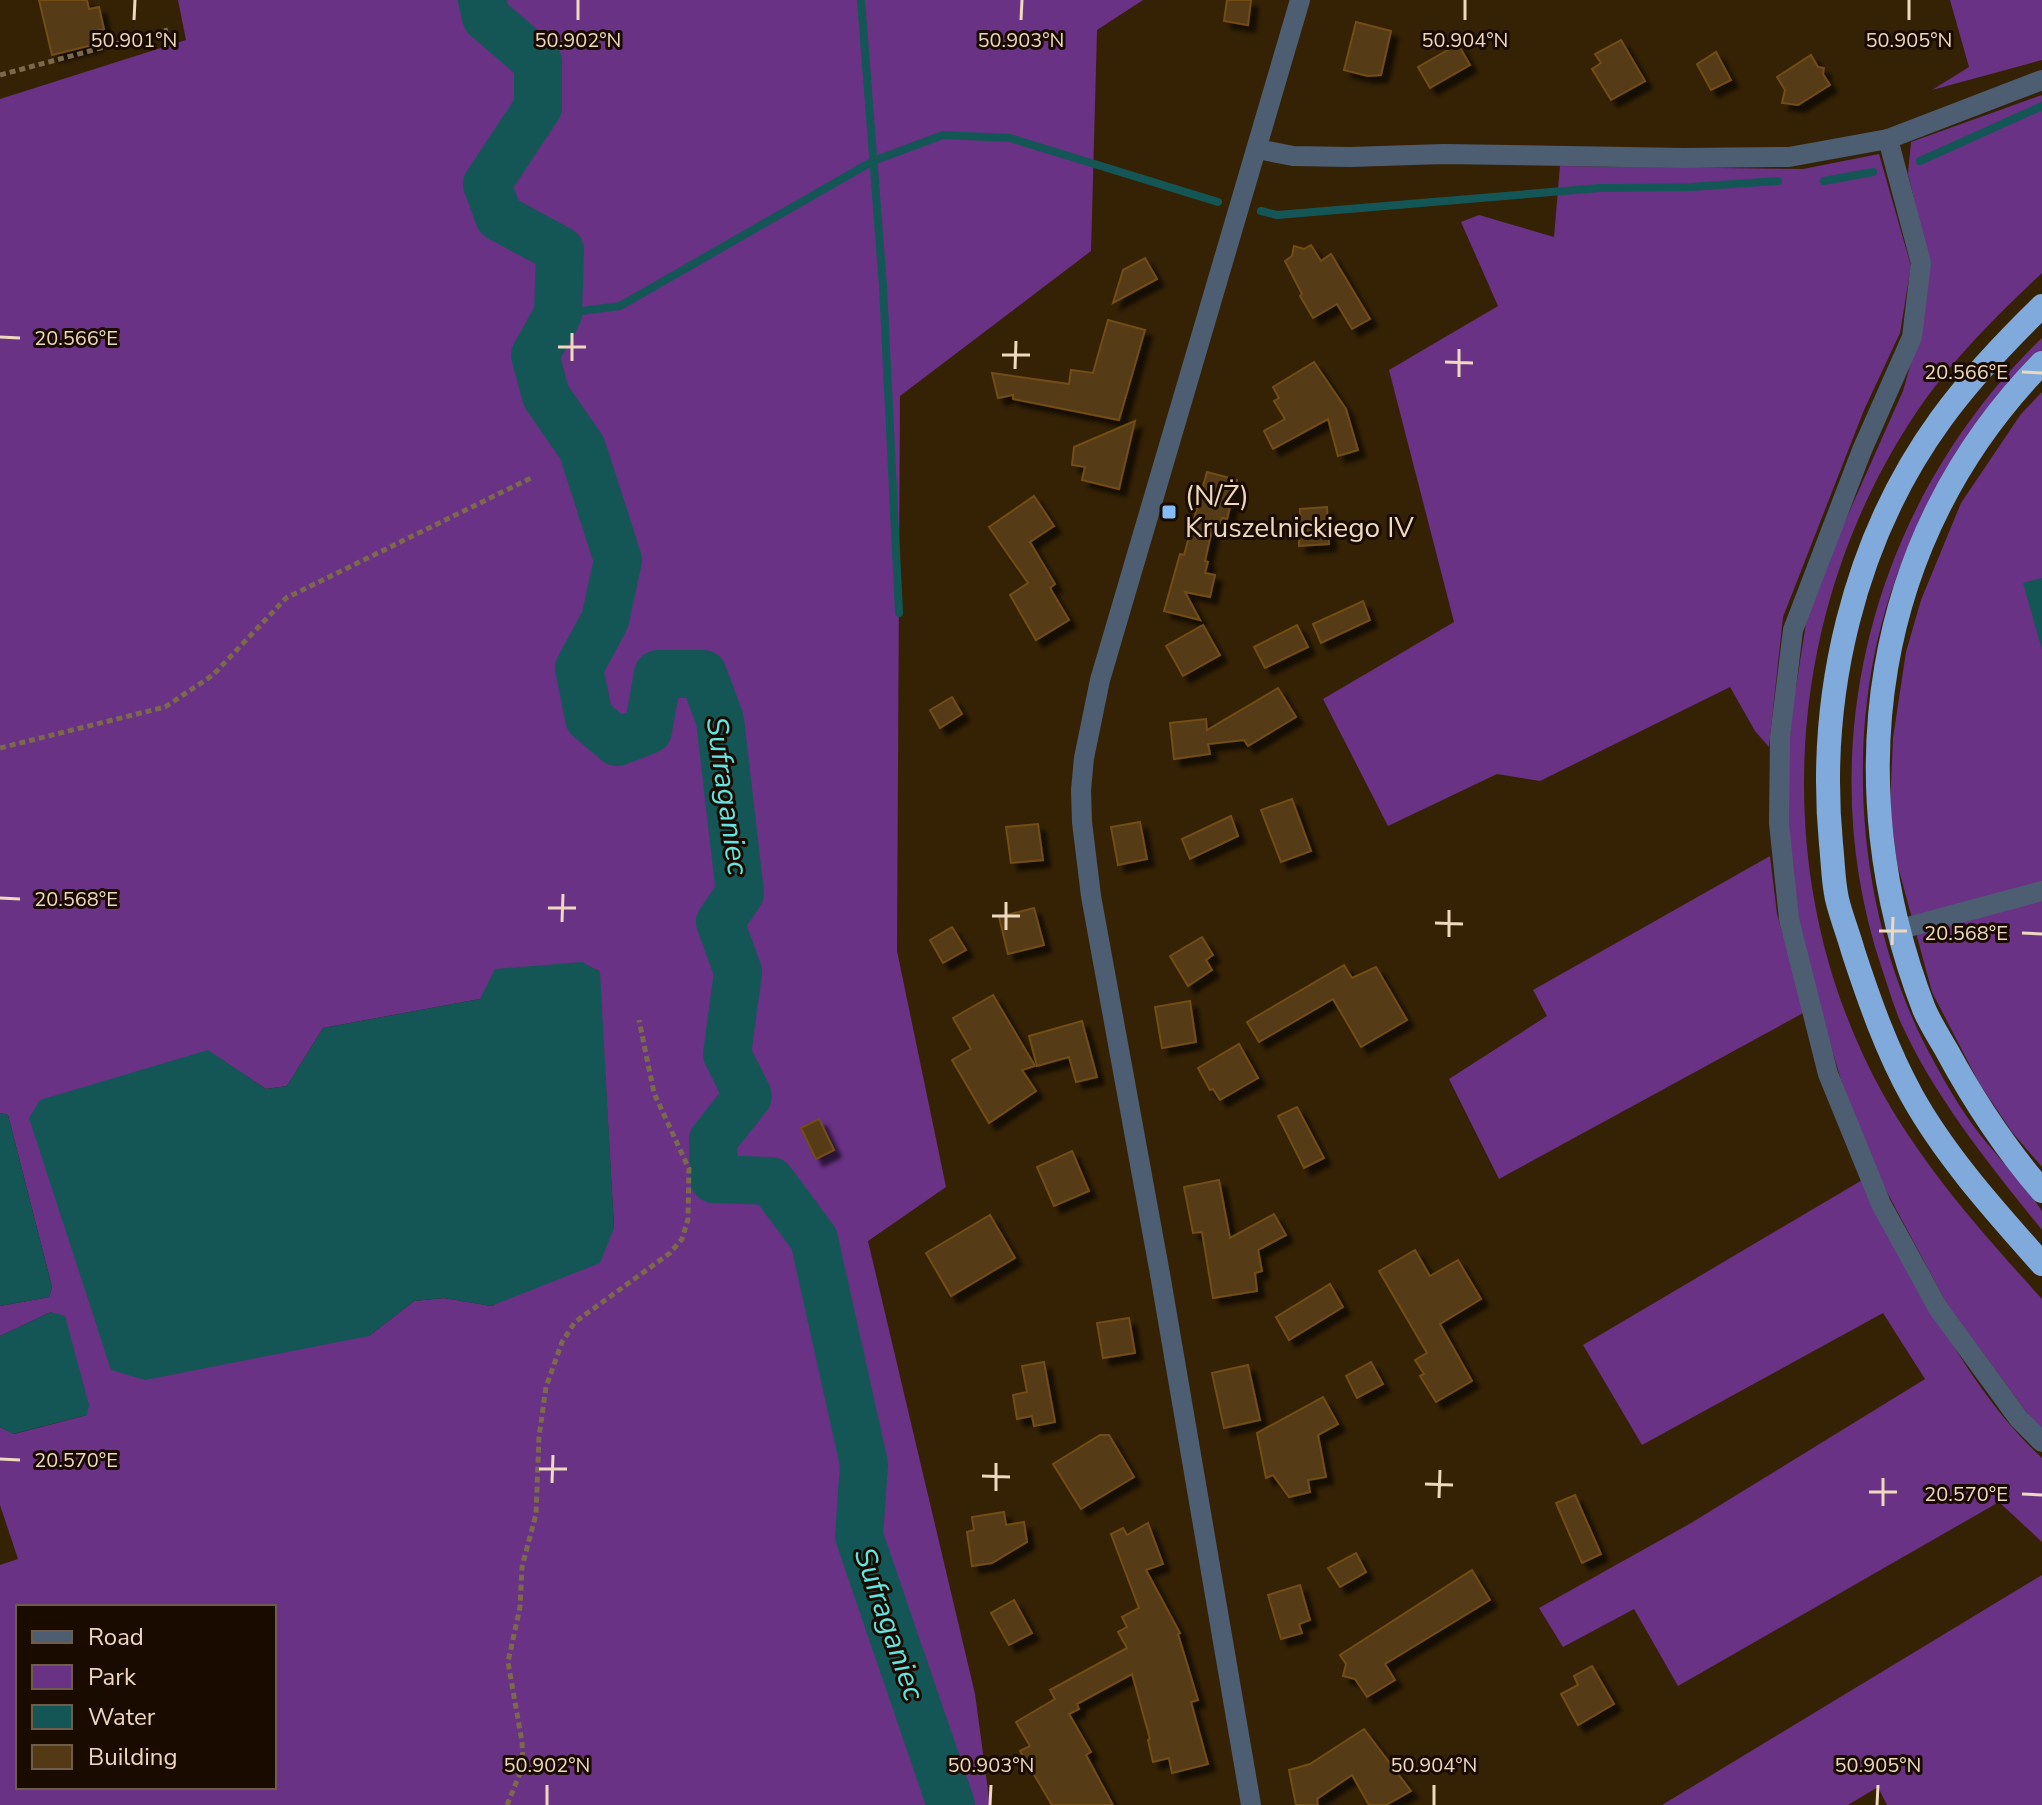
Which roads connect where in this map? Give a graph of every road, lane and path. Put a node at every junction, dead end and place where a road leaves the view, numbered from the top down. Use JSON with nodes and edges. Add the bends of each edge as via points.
{"nodes":[{"id":1,"x":1300,"y":0,"type":"edge"},
{"id":2,"x":168,"y":30,"type":"dead end"},
{"id":3,"x":0,"y":75,"type":"edge"},
{"id":4,"x":2042,"y":80,"type":"edge"},
{"id":5,"x":1888,"y":139,"type":"junction"},
{"id":6,"x":1257,"y":149,"type":"junction"},
{"id":7,"x":2042,"y":306,"type":"edge"},
{"id":8,"x":2042,"y":363,"type":"edge"},
{"id":9,"x":531,"y":478,"type":"dead end"},
{"id":10,"x":0,"y":748,"type":"edge"},
{"id":11,"x":2042,"y":891,"type":"edge"},
{"id":12,"x":1897,"y":930,"type":"junction"},
{"id":13,"x":639,"y":1020,"type":"dead end"},
{"id":14,"x":2042,"y":1191,"type":"edge"},
{"id":15,"x":2042,"y":1264,"type":"edge"},
{"id":16,"x":2042,"y":1442,"type":"edge"},
{"id":17,"x":507,"y":1805,"type":"edge"},
{"id":18,"x":1251,"y":1805,"type":"edge"}],
"edges":[{"from":1,"to":6,"type":"street"},
{"from":2,"to":3,"type":"path"},
{"from":4,"to":5,"type":"street"},
{"from":5,"to":6,"type":"street","via":[[1789,157],[1322,157]]},
{"from":5,"to":16,"type":"street","via":[[1921,263],[1912,337],[1793,630],[1780,737],[1779,823],[1789,919],[1828,1074],[1881,1204],[1938,1308],[2019,1419]]},
{"from":6,"to":18,"type":"street","via":[[1103,668],[1081,790],[1091,896]]},
{"from":7,"to":15,"type":"highway","via":[[1941,420],[1903,481],[1846,622],[1828,746],[1837,897],[1871,1006],[1912,1097],[1951,1154]]},
{"from":8,"to":12,"type":"highway","via":[[1979,438],[1944,498],[1911,566],[1890,641],[1879,716],[1877,796]]},
{"from":9,"to":10,"type":"path","via":[[286,598],[213,675],[165,707]]},
{"from":11,"to":12,"type":"street"},
{"from":12,"to":14,"type":"highway","via":[[1925,1012],[1967,1088]]},
{"from":13,"to":17,"type":"path","via":[[654,1093],[689,1169],[688,1219],[682,1239],[670,1253],[575,1322],[546,1387],[536,1514],[508,1662],[523,1766]]}]}
